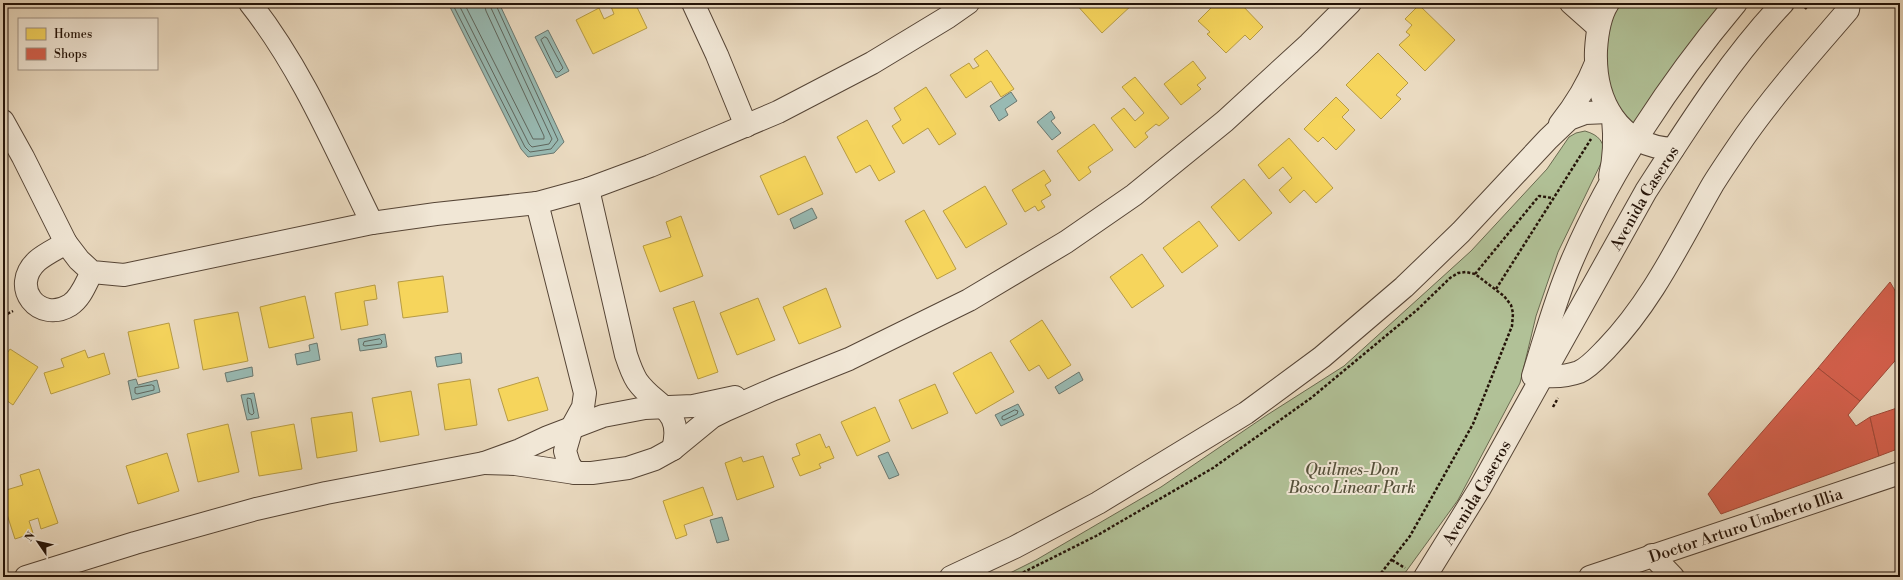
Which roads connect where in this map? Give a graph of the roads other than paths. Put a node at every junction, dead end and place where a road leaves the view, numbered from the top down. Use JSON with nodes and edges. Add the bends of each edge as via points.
{"nodes":[{"id":1,"x":250,"y":3,"type":"edge"},
{"id":2,"x":693,"y":3,"type":"edge"},
{"id":3,"x":968,"y":3,"type":"edge"},
{"id":4,"x":1350,"y":3,"type":"edge"},
{"id":5,"x":1571,"y":3,"type":"edge"},
{"id":6,"x":1608,"y":3,"type":"edge"},
{"id":7,"x":1736,"y":3,"type":"edge"},
{"id":8,"x":1849,"y":3,"type":"edge"},
{"id":9,"x":1785,"y":7,"type":"edge"},
{"id":10,"x":1598,"y":27,"type":"junction"},
{"id":11,"x":1596,"y":63,"type":"junction"},
{"id":12,"x":1611,"y":115,"type":"junction"},
{"id":13,"x":3,"y":121,"type":"edge"},
{"id":14,"x":746,"y":126,"type":"junction"},
{"id":15,"x":1548,"y":139,"type":"junction"},
{"id":16,"x":1638,"y":139,"type":"junction"},
{"id":17,"x":1673,"y":149,"type":"junction"},
{"id":18,"x":588,"y":189,"type":"junction"},
{"id":19,"x":1604,"y":194,"type":"junction"},
{"id":20,"x":536,"y":203,"type":"junction"},
{"id":21,"x":372,"y":223,"type":"junction"},
{"id":22,"x":66,"y":243,"type":"junction"},
{"id":23,"x":92,"y":272,"type":"junction"},
{"id":24,"x":1544,"y":376,"type":"junction"},
{"id":25,"x":774,"y":389,"type":"junction"},
{"id":26,"x":1525,"y":406,"type":"junction"},
{"id":27,"x":665,"y":407,"type":"junction"},
{"id":28,"x":572,"y":428,"type":"junction"},
{"id":29,"x":673,"y":449,"type":"junction"},
{"id":30,"x":484,"y":463,"type":"junction"},
{"id":31,"x":1900,"y":472,"type":"edge"},
{"id":32,"x":575,"y":473,"type":"junction"},
{"id":33,"x":1652,"y":555,"type":"junction"},
{"id":34,"x":26,"y":577,"type":"edge"},
{"id":35,"x":951,"y":577,"type":"edge"},
{"id":36,"x":1425,"y":577,"type":"edge"},
{"id":37,"x":1590,"y":577,"type":"edge"},
{"id":38,"x":1673,"y":577,"type":"edge"}],
"edges":[{"from":1,"to":21,"type":"street","via":[[279,42],[304,86]]},
{"from":2,"to":14,"type":"street"},
{"from":3,"to":14,"type":"street","via":[[872,63]]},
{"from":4,"to":25,"type":"street","via":[[1225,122],[1134,195],[1066,242],[969,300],[911,330],[849,359]]},
{"from":5,"to":10,"type":"street"},
{"from":6,"to":10,"type":"street"},
{"from":7,"to":16,"type":"street","name":"Avenida Caseros","via":[[1678,77]]},
{"from":8,"to":24,"type":"street","via":[[1848,10],[1746,135],[1714,183],[1641,309],[1592,364],[1579,372],[1559,377]]},
{"from":9,"to":17,"type":"street","name":"Avenida Caseros","via":[[1739,55]]},
{"from":10,"to":11,"type":"street"},
{"from":11,"to":12,"type":"street","via":[[1603,100]]},
{"from":11,"to":15,"type":"street","via":[[1574,106]]},
{"from":12,"to":15,"type":"street","via":[[1585,113],[1569,119]]},
{"from":12,"to":16,"type":"street"},
{"from":12,"to":19,"type":"street","via":[[1615,137],[1614,157]]},
{"from":13,"to":22,"type":"street"},
{"from":14,"to":18,"type":"street"},
{"from":15,"to":35,"type":"street","via":[[1450,243],[1404,287],[1322,357],[1246,413],[1098,503]]},
{"from":16,"to":17,"type":"street","via":[[1649,145]]},
{"from":16,"to":19,"type":"street","name":"Avenida Caseros"},
{"from":17,"to":24,"type":"street","name":"Avenida Caseros","via":[[1619,238]]},
{"from":18,"to":20,"type":"street"},
{"from":18,"to":27,"type":"street","via":[[626,355],[633,373],[649,395]]},
{"from":19,"to":26,"type":"street","name":"Avenida Caseros","via":[[1571,263],[1554,306]]},
{"from":20,"to":21,"type":"street"},
{"from":20,"to":28,"type":"street","via":[[585,393],[583,407]]},
{"from":21,"to":23,"type":"street","via":[[124,275]]},
{"from":22,"to":23,"type":"street","via":[[78,260]]},
{"from":22,"to":23,"type":"street","via":[[36,262],[30,270],[25,288],[31,299],[39,307],[48,310],[70,305],[80,295]]},
{"from":24,"to":26,"type":"street","name":"Avenida Caseros"},
{"from":25,"to":27,"type":"street","via":[[693,406]]},
{"from":25,"to":29,"type":"street","via":[[712,417]]},
{"from":26,"to":36,"type":"street","name":"Avenida Caseros","via":[[1480,488]]},
{"from":27,"to":28,"type":"street","via":[[624,411]]},
{"from":27,"to":29,"type":"street","via":[[676,430]]},
{"from":28,"to":30,"type":"street"},
{"from":28,"to":32,"type":"street","via":[[565,451]]},
{"from":29,"to":32,"type":"street","via":[[655,459],[628,468]]},
{"from":30,"to":32,"type":"street","via":[[515,464]]},
{"from":30,"to":34,"type":"street","via":[[256,509]]},
{"from":31,"to":33,"type":"street","name":"Doctor Arturo Umberto Illia"},
{"from":33,"to":37,"type":"street","name":"Doctor Arturo Umberto Illia"},
{"from":33,"to":38,"type":"street"}]}
